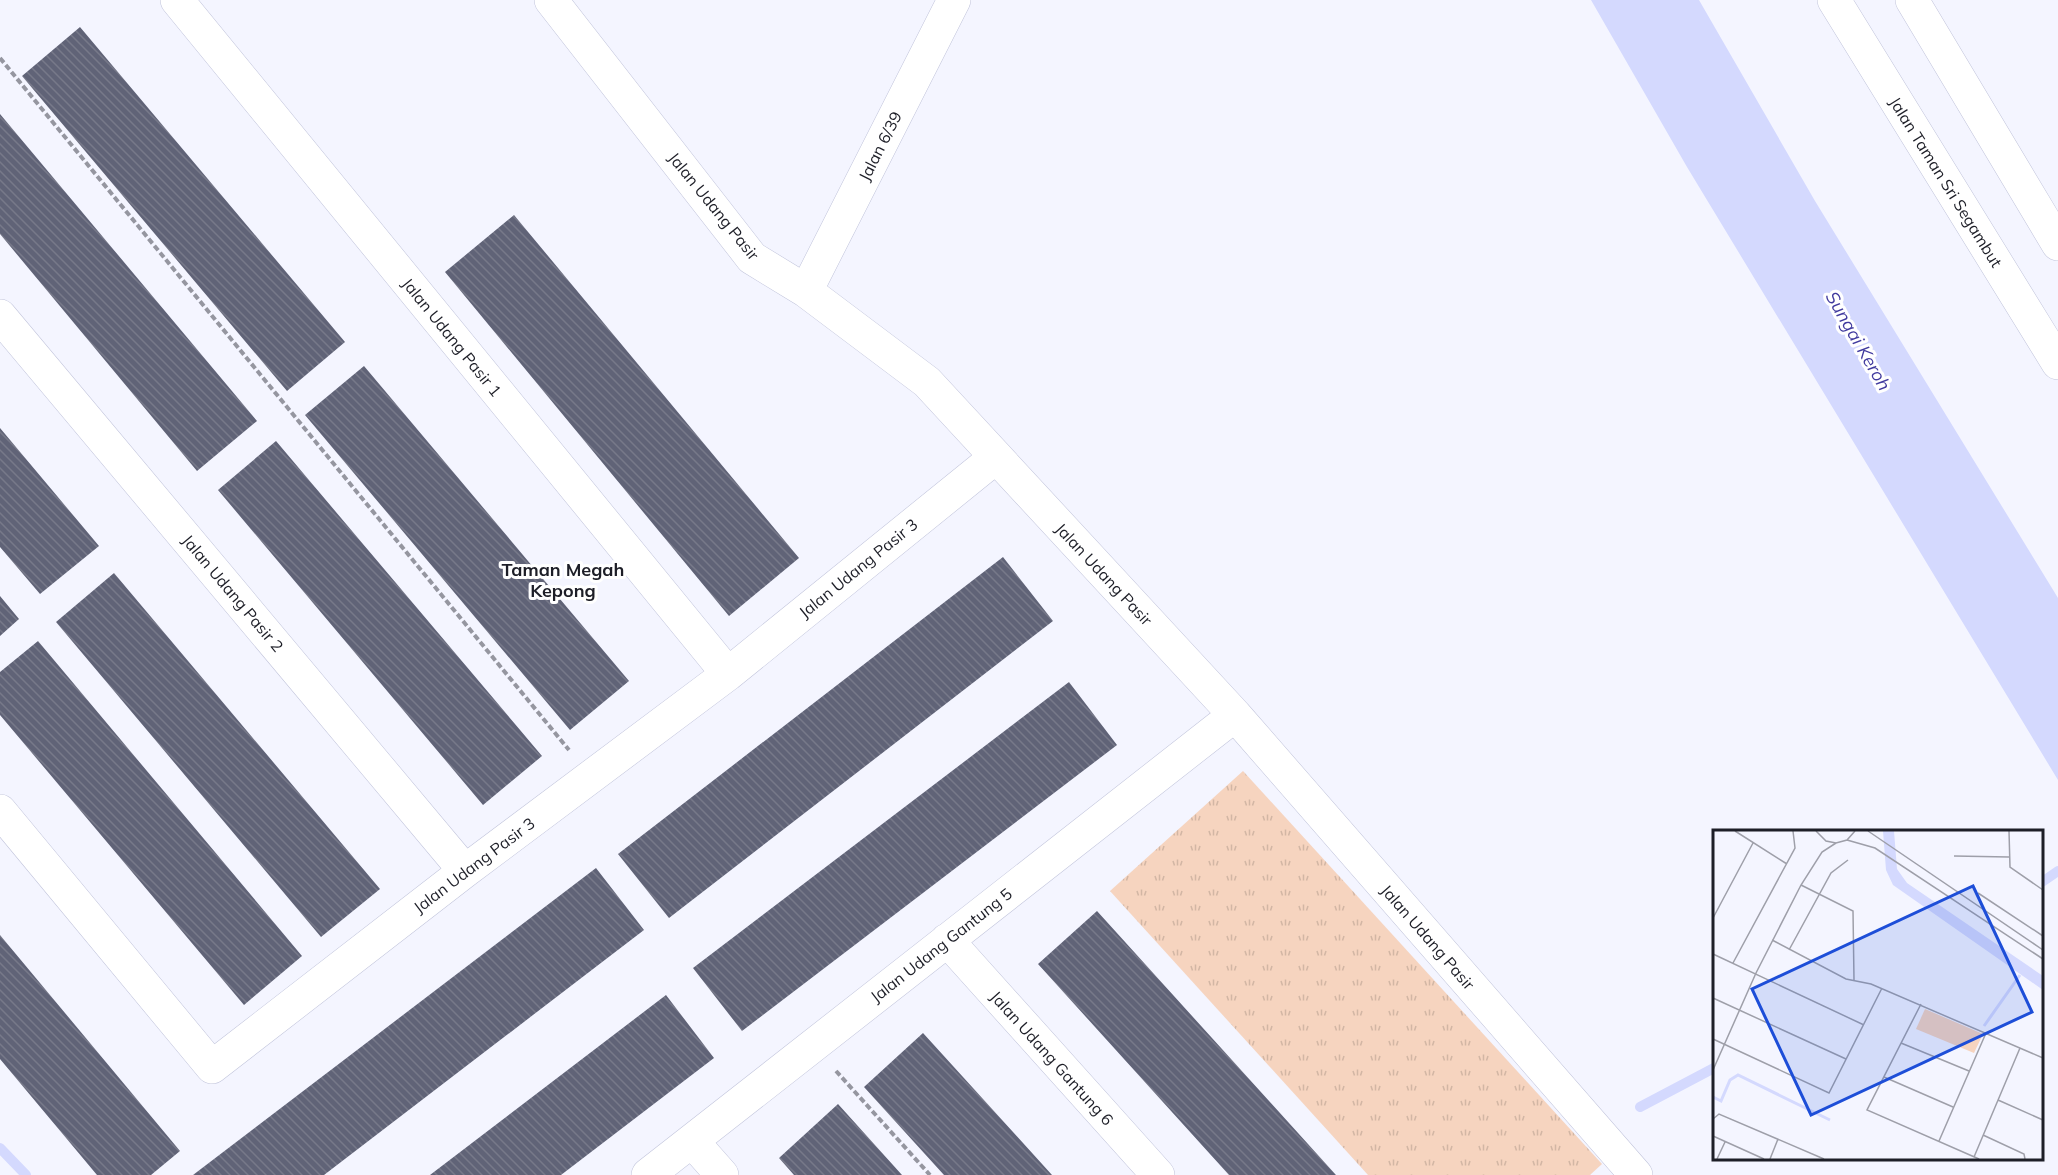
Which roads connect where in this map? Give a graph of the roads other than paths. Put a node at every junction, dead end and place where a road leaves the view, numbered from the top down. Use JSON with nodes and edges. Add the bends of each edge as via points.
{"nodes":[{"id":1,"x":177,"y":0,"type":"edge"},
{"id":2,"x":551,"y":0,"type":"edge"},
{"id":3,"x":954,"y":0,"type":"edge"},
{"id":4,"x":1834,"y":0,"type":"edge"},
{"id":5,"x":1912,"y":0,"type":"edge"},
{"id":6,"x":2058,"y":244,"type":"edge"},
{"id":7,"x":806,"y":291,"type":"junction"},
{"id":8,"x":0,"y":316,"type":"edge"},
{"id":9,"x":2058,"y":363,"type":"edge"},
{"id":10,"x":996,"y":457,"type":"junction"},
{"id":11,"x":728,"y":674,"type":"junction"},
{"id":12,"x":1234,"y":715,"type":"junction"},
{"id":13,"x":0,"y":811,"type":"edge"},
{"id":14,"x":465,"y":871,"type":"junction"},
{"id":15,"x":947,"y":940,"type":"junction"},
{"id":16,"x":692,"y":1141,"type":"junction"},
{"id":17,"x":1631,"y":1173,"type":"edge"},
{"id":18,"x":648,"y":1175,"type":"edge"},
{"id":19,"x":722,"y":1175,"type":"edge"},
{"id":20,"x":1158,"y":1175,"type":"edge"}],
"edges":[{"from":1,"to":11,"type":"street","name":"Jalan Udang Pasir 1"},
{"from":2,"to":7,"type":"street","name":"Jalan Udang Pasir","via":[[752,258]]},
{"from":3,"to":7,"type":"street","name":"Jalan 6/39"},
{"from":4,"to":9,"type":"street","name":"Jalan Taman Sri Segambut"},
{"from":5,"to":6,"type":"street"},
{"from":7,"to":10,"type":"street","name":"Jalan Udang Pasir","via":[[927,382]]},
{"from":8,"to":14,"type":"street","name":"Jalan Udang Pasir 2"},
{"from":10,"to":11,"type":"street","name":"Jalan Udang Pasir 3"},
{"from":10,"to":12,"type":"street","name":"Jalan Udang Pasir"},
{"from":11,"to":14,"type":"street","name":"Jalan Udang Pasir 3"},
{"from":12,"to":15,"type":"street","name":"Jalan Udang Gantung 5"},
{"from":12,"to":17,"type":"street","name":"Jalan Udang Pasir"},
{"from":13,"to":14,"type":"street","name":"Jalan Udang Pasir 3","via":[[212,1066]]},
{"from":15,"to":16,"type":"street","name":"Jalan Udang Gantung 5"},
{"from":15,"to":20,"type":"street","name":"Jalan Udang Gantung 6"},
{"from":16,"to":18,"type":"street","name":"Jalan Udang Gantung 5"},
{"from":16,"to":19,"type":"street"}]}
